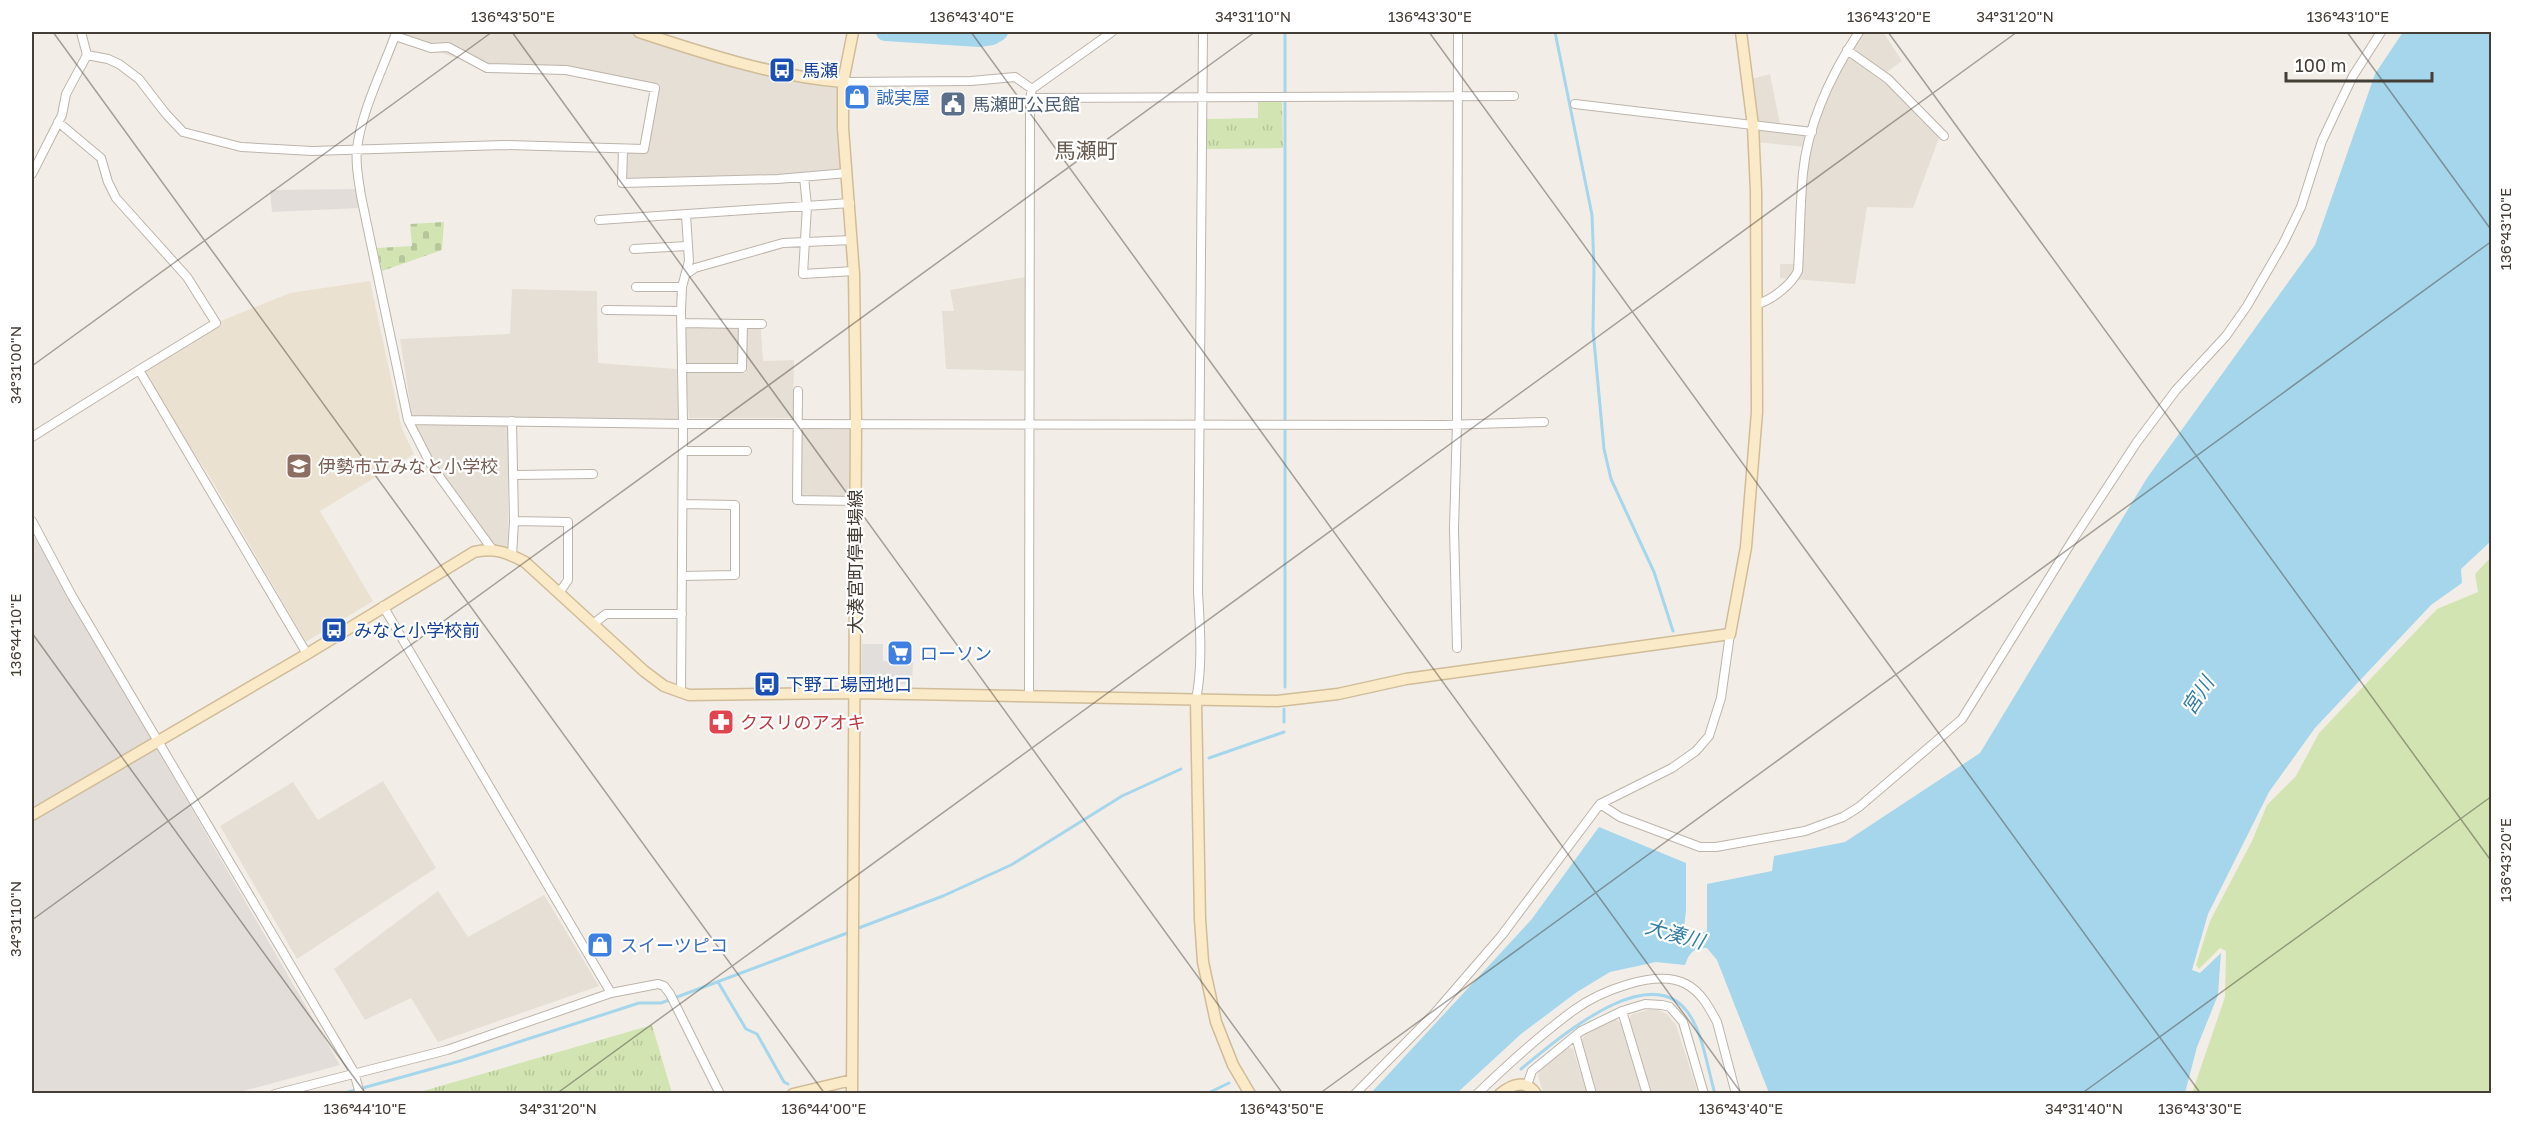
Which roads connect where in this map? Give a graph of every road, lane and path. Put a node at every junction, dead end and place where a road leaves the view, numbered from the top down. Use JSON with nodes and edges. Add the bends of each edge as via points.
{"nodes":[{"id":1,"x":81,"y":32,"type":"edge"},
{"id":2,"x":639,"y":32,"type":"edge"},
{"id":3,"x":1112,"y":32,"type":"edge"},
{"id":4,"x":1203,"y":32,"type":"edge"},
{"id":5,"x":1458,"y":32,"type":"edge"},
{"id":6,"x":1741,"y":32,"type":"edge"},
{"id":7,"x":1859,"y":32,"type":"edge"},
{"id":8,"x":2381,"y":32,"type":"edge"},
{"id":9,"x":396,"y":34,"type":"edge"},
{"id":10,"x":852,"y":36,"type":"edge"},
{"id":11,"x":1847,"y":50,"type":"junction"},
{"id":12,"x":87,"y":54,"type":"junction"},
{"id":13,"x":843,"y":82,"type":"junction"},
{"id":14,"x":1032,"y":89,"type":"junction"},
{"id":15,"x":1514,"y":96,"type":"dead end"},
{"id":16,"x":1202,"y":97,"type":"junction"},
{"id":17,"x":1458,"y":97,"type":"junction"},
{"id":18,"x":1030,"y":98,"type":"junction"},
{"id":19,"x":1575,"y":104,"type":"dead end"},
{"id":20,"x":58,"y":122,"type":"junction"},
{"id":21,"x":1753,"y":126,"type":"junction"},
{"id":22,"x":1812,"y":132,"type":"junction"},
{"id":23,"x":1944,"y":136,"type":"dead end"},
{"id":24,"x":357,"y":149,"type":"junction"},
{"id":25,"x":623,"y":149,"type":"junction"},
{"id":26,"x":32,"y":172,"type":"edge"},
{"id":27,"x":847,"y":173,"type":"junction"},
{"id":28,"x":804,"y":177,"type":"junction"},
{"id":29,"x":850,"y":203,"type":"junction"},
{"id":30,"x":807,"y":206,"type":"junction"},
{"id":31,"x":686,"y":215,"type":"junction"},
{"id":32,"x":599,"y":220,"type":"dead end"},
{"id":33,"x":852,"y":240,"type":"junction"},
{"id":34,"x":805,"y":243,"type":"junction"},
{"id":35,"x":687,"y":246,"type":"junction"},
{"id":36,"x":634,"y":249,"type":"dead end"},
{"id":37,"x":854,"y":272,"type":"junction"},
{"id":38,"x":688,"y":273,"type":"junction"},
{"id":39,"x":636,"y":287,"type":"dead end"},
{"id":40,"x":682,"y":287,"type":"junction"},
{"id":41,"x":1758,"y":304,"type":"junction"},
{"id":42,"x":606,"y":310,"type":"dead end"},
{"id":43,"x":681,"y":311,"type":"junction"},
{"id":44,"x":682,"y":323,"type":"junction"},
{"id":45,"x":743,"y":324,"type":"junction"},
{"id":46,"x":762,"y":324,"type":"dead end"},
{"id":47,"x":682,"y":368,"type":"junction"},
{"id":48,"x":139,"y":370,"type":"junction"},
{"id":49,"x":798,"y":391,"type":"dead end"},
{"id":50,"x":408,"y":420,"type":"junction"},
{"id":51,"x":512,"y":421,"type":"junction"},
{"id":52,"x":1544,"y":422,"type":"dead end"},
{"id":53,"x":856,"y":423,"type":"junction"},
{"id":54,"x":1200,"y":423,"type":"junction"},
{"id":55,"x":1457,"y":423,"type":"junction"},
{"id":56,"x":683,"y":424,"type":"junction"},
{"id":57,"x":799,"y":424,"type":"junction"},
{"id":58,"x":1029,"y":424,"type":"junction"},
{"id":59,"x":32,"y":437,"type":"edge"},
{"id":60,"x":683,"y":451,"type":"junction"},
{"id":61,"x":747,"y":451,"type":"dead end"},
{"id":62,"x":593,"y":474,"type":"dead end"},
{"id":63,"x":513,"y":475,"type":"junction"},
{"id":64,"x":856,"y":501,"type":"junction"},
{"id":65,"x":683,"y":504,"type":"junction"},
{"id":66,"x":32,"y":521,"type":"edge"},
{"id":67,"x":514,"y":521,"type":"junction"},
{"id":68,"x":492,"y":549,"type":"junction"},
{"id":69,"x":512,"y":556,"type":"junction"},
{"id":70,"x":682,"y":576,"type":"junction"},
{"id":71,"x":559,"y":593,"type":"junction"},
{"id":72,"x":383,"y":606,"type":"junction"},
{"id":73,"x":682,"y":614,"type":"junction"},
{"id":74,"x":593,"y":624,"type":"junction"},
{"id":75,"x":1730,"y":634,"type":"junction"},
{"id":76,"x":1457,"y":648,"type":"dead end"},
{"id":77,"x":307,"y":654,"type":"junction"},
{"id":78,"x":681,"y":693,"type":"junction"},
{"id":79,"x":855,"y":693,"type":"junction"},
{"id":80,"x":1029,"y":697,"type":"junction"},
{"id":81,"x":1196,"y":700,"type":"junction"},
{"id":82,"x":159,"y":741,"type":"junction"},
{"id":83,"x":1600,"y":804,"type":"junction"},
{"id":84,"x":32,"y":815,"type":"edge"},
{"id":85,"x":611,"y":993,"type":"junction"},
{"id":86,"x":1622,"y":1011,"type":"junction"},
{"id":87,"x":1576,"y":1037,"type":"junction"},
{"id":88,"x":354,"y":1072,"type":"junction"},
{"id":89,"x":852,"y":1080,"type":"junction"},
{"id":90,"x":1527,"y":1085,"type":"junction"},
{"id":91,"x":275,"y":1094,"type":"edge"},
{"id":92,"x":360,"y":1094,"type":"edge"},
{"id":93,"x":720,"y":1094,"type":"edge"},
{"id":94,"x":793,"y":1094,"type":"edge"},
{"id":95,"x":852,"y":1094,"type":"edge"},
{"id":96,"x":1250,"y":1094,"type":"edge"},
{"id":97,"x":1355,"y":1094,"type":"edge"},
{"id":98,"x":1477,"y":1094,"type":"edge"},
{"id":99,"x":1500,"y":1094,"type":"edge"},
{"id":100,"x":1536,"y":1094,"type":"edge"},
{"id":101,"x":1592,"y":1094,"type":"edge"},
{"id":102,"x":1647,"y":1094,"type":"edge"},
{"id":103,"x":1704,"y":1094,"type":"edge"},
{"id":104,"x":1736,"y":1094,"type":"edge"}],
"edges":[{"from":1,"to":12,"type":"street"},
{"from":2,"to":13,"type":"street","via":[[804,79]]},
{"from":3,"to":14,"type":"street"},
{"from":4,"to":16,"type":"street"},
{"from":5,"to":17,"type":"street"},
{"from":6,"to":21,"type":"street"},
{"from":7,"to":11,"type":"street"},
{"from":8,"to":83,"type":"street","via":[[2353,76],[2322,141],[2301,207],[2247,306],[2138,441],[1978,696],[1948,733],[1851,812],[1805,831],[1700,847],[1620,817]]},
{"from":9,"to":24,"type":"street"},
{"from":9,"to":25,"type":"street","via":[[431,48],[448,47],[487,68],[566,70],[655,88],[644,149]]},
{"from":10,"to":13,"type":"street","name":"大湊宮町停車場線"},
{"from":11,"to":22,"type":"street","via":[[1830,81]]},
{"from":11,"to":23,"type":"street","via":[[1888,79]]},
{"from":12,"to":20,"type":"street","via":[[66,94]]},
{"from":12,"to":24,"type":"street","via":[[119,64],[140,79],[183,132],[242,147]]},
{"from":13,"to":14,"type":"street","via":[[1015,77]]},
{"from":13,"to":27,"type":"street","name":"大湊宮町停車場線"},
{"from":14,"to":18,"type":"street"},
{"from":15,"to":17,"type":"street"},
{"from":16,"to":17,"type":"street"},
{"from":16,"to":18,"type":"street"},
{"from":16,"to":54,"type":"street"},
{"from":17,"to":55,"type":"street"},
{"from":18,"to":58,"type":"street"},
{"from":19,"to":21,"type":"street"},
{"from":20,"to":26,"type":"street"},
{"from":20,"to":48,"type":"street","via":[[101,158],[116,198],[187,277],[216,322]]},
{"from":21,"to":22,"type":"street"},
{"from":21,"to":41,"type":"street"},
{"from":22,"to":41,"type":"street","via":[[1803,172],[1798,271],[1793,280]]},
{"from":24,"to":25,"type":"street","via":[[504,145]]},
{"from":24,"to":50,"type":"street","via":[[362,196]]},
{"from":25,"to":28,"type":"street","via":[[622,183]]},
{"from":27,"to":28,"type":"street"},
{"from":27,"to":29,"type":"street","name":"大湊宮町停車場線"},
{"from":28,"to":30,"type":"street"},
{"from":29,"to":30,"type":"street"},
{"from":29,"to":33,"type":"street","name":"大湊宮町停車場線"},
{"from":30,"to":31,"type":"street"},
{"from":30,"to":34,"type":"street"},
{"from":31,"to":32,"type":"street"},
{"from":31,"to":35,"type":"street"},
{"from":33,"to":34,"type":"street"},
{"from":33,"to":37,"type":"street","name":"大湊宮町停車場線"},
{"from":34,"to":37,"type":"street","via":[[803,274]]},
{"from":34,"to":38,"type":"street","via":[[783,243]]},
{"from":35,"to":36,"type":"street"},
{"from":35,"to":38,"type":"street"},
{"from":37,"to":53,"type":"street","name":"大湊宮町停車場線"},
{"from":38,"to":40,"type":"street"},
{"from":39,"to":40,"type":"street"},
{"from":40,"to":43,"type":"street"},
{"from":41,"to":75,"type":"street","via":[[1755,444],[1746,547]]},
{"from":42,"to":43,"type":"street"},
{"from":43,"to":44,"type":"street"},
{"from":44,"to":45,"type":"street"},
{"from":44,"to":47,"type":"street"},
{"from":45,"to":46,"type":"street"},
{"from":45,"to":47,"type":"street","via":[[742,368]]},
{"from":47,"to":56,"type":"street"},
{"from":48,"to":59,"type":"street"},
{"from":48,"to":77,"type":"street"},
{"from":49,"to":57,"type":"street"},
{"from":50,"to":51,"type":"street"},
{"from":50,"to":68,"type":"street","via":[[431,465]]},
{"from":51,"to":56,"type":"street"},
{"from":51,"to":63,"type":"street"},
{"from":52,"to":55,"type":"street"},
{"from":53,"to":57,"type":"street"},
{"from":53,"to":58,"type":"street"},
{"from":53,"to":64,"type":"street","name":"大湊宮町停車場線"},
{"from":54,"to":55,"type":"street"},
{"from":54,"to":58,"type":"street"},
{"from":54,"to":81,"type":"street","via":[[1200,637]]},
{"from":55,"to":76,"type":"street"},
{"from":56,"to":57,"type":"street"},
{"from":56,"to":60,"type":"street"},
{"from":57,"to":64,"type":"street","via":[[797,500]]},
{"from":58,"to":80,"type":"street"},
{"from":60,"to":61,"type":"street"},
{"from":60,"to":65,"type":"street"},
{"from":62,"to":63,"type":"street"},
{"from":63,"to":67,"type":"street"},
{"from":64,"to":79,"type":"street","name":"大湊宮町停車場線"},
{"from":65,"to":70,"type":"street"},
{"from":65,"to":70,"type":"street","via":[[735,505],[735,575]]},
{"from":66,"to":82,"type":"street"},
{"from":67,"to":69,"type":"street"},
{"from":67,"to":71,"type":"street","via":[[568,522],[568,580]]},
{"from":68,"to":69,"type":"street"},
{"from":68,"to":72,"type":"street","via":[[474,552]]},
{"from":69,"to":71,"type":"street","via":[[525,562]]},
{"from":70,"to":73,"type":"street"},
{"from":71,"to":74,"type":"street"},
{"from":72,"to":77,"type":"street"},
{"from":72,"to":85,"type":"street"},
{"from":73,"to":74,"type":"street","via":[[606,614]]},
{"from":73,"to":78,"type":"street"},
{"from":74,"to":78,"type":"street","via":[[644,671]]},
{"from":75,"to":81,"type":"street","via":[[1406,679],[1308,699]]},
{"from":75,"to":83,"type":"street","via":[[1721,698],[1709,736],[1696,752],[1672,768]]},
{"from":77,"to":82,"type":"street"},
{"from":78,"to":79,"type":"street"},
{"from":79,"to":80,"type":"street"},
{"from":79,"to":89,"type":"street","name":"大湊宮町停車場線"},
{"from":80,"to":81,"type":"street"},
{"from":81,"to":96,"type":"street","via":[[1203,962],[1216,1022]]},
{"from":82,"to":84,"type":"street"},
{"from":82,"to":88,"type":"street"},
{"from":83,"to":97,"type":"street","via":[[1502,935],[1433,1015]]},
{"from":85,"to":88,"type":"street","via":[[447,1050]]},
{"from":85,"to":93,"type":"street","via":[[664,986]]},
{"from":86,"to":87,"type":"street"},
{"from":86,"to":102,"type":"street"},
{"from":86,"to":103,"type":"street","via":[[1645,1004],[1662,1005],[1675,1012],[1683,1022]]},
{"from":87,"to":90,"type":"street","via":[[1532,1071]]},
{"from":87,"to":101,"type":"street"},
{"from":88,"to":91,"type":"street"},
{"from":88,"to":92,"type":"street"},
{"from":89,"to":94,"type":"street"},
{"from":89,"to":95,"type":"street","name":"大湊宮町停車場線"},
{"from":90,"to":99,"type":"street","via":[[1511,1086]]},
{"from":90,"to":100,"type":"street"},
{"from":98,"to":104,"type":"street","via":[[1574,1010],[1639,981],[1672,979],[1695,990],[1711,1011]]}]}
